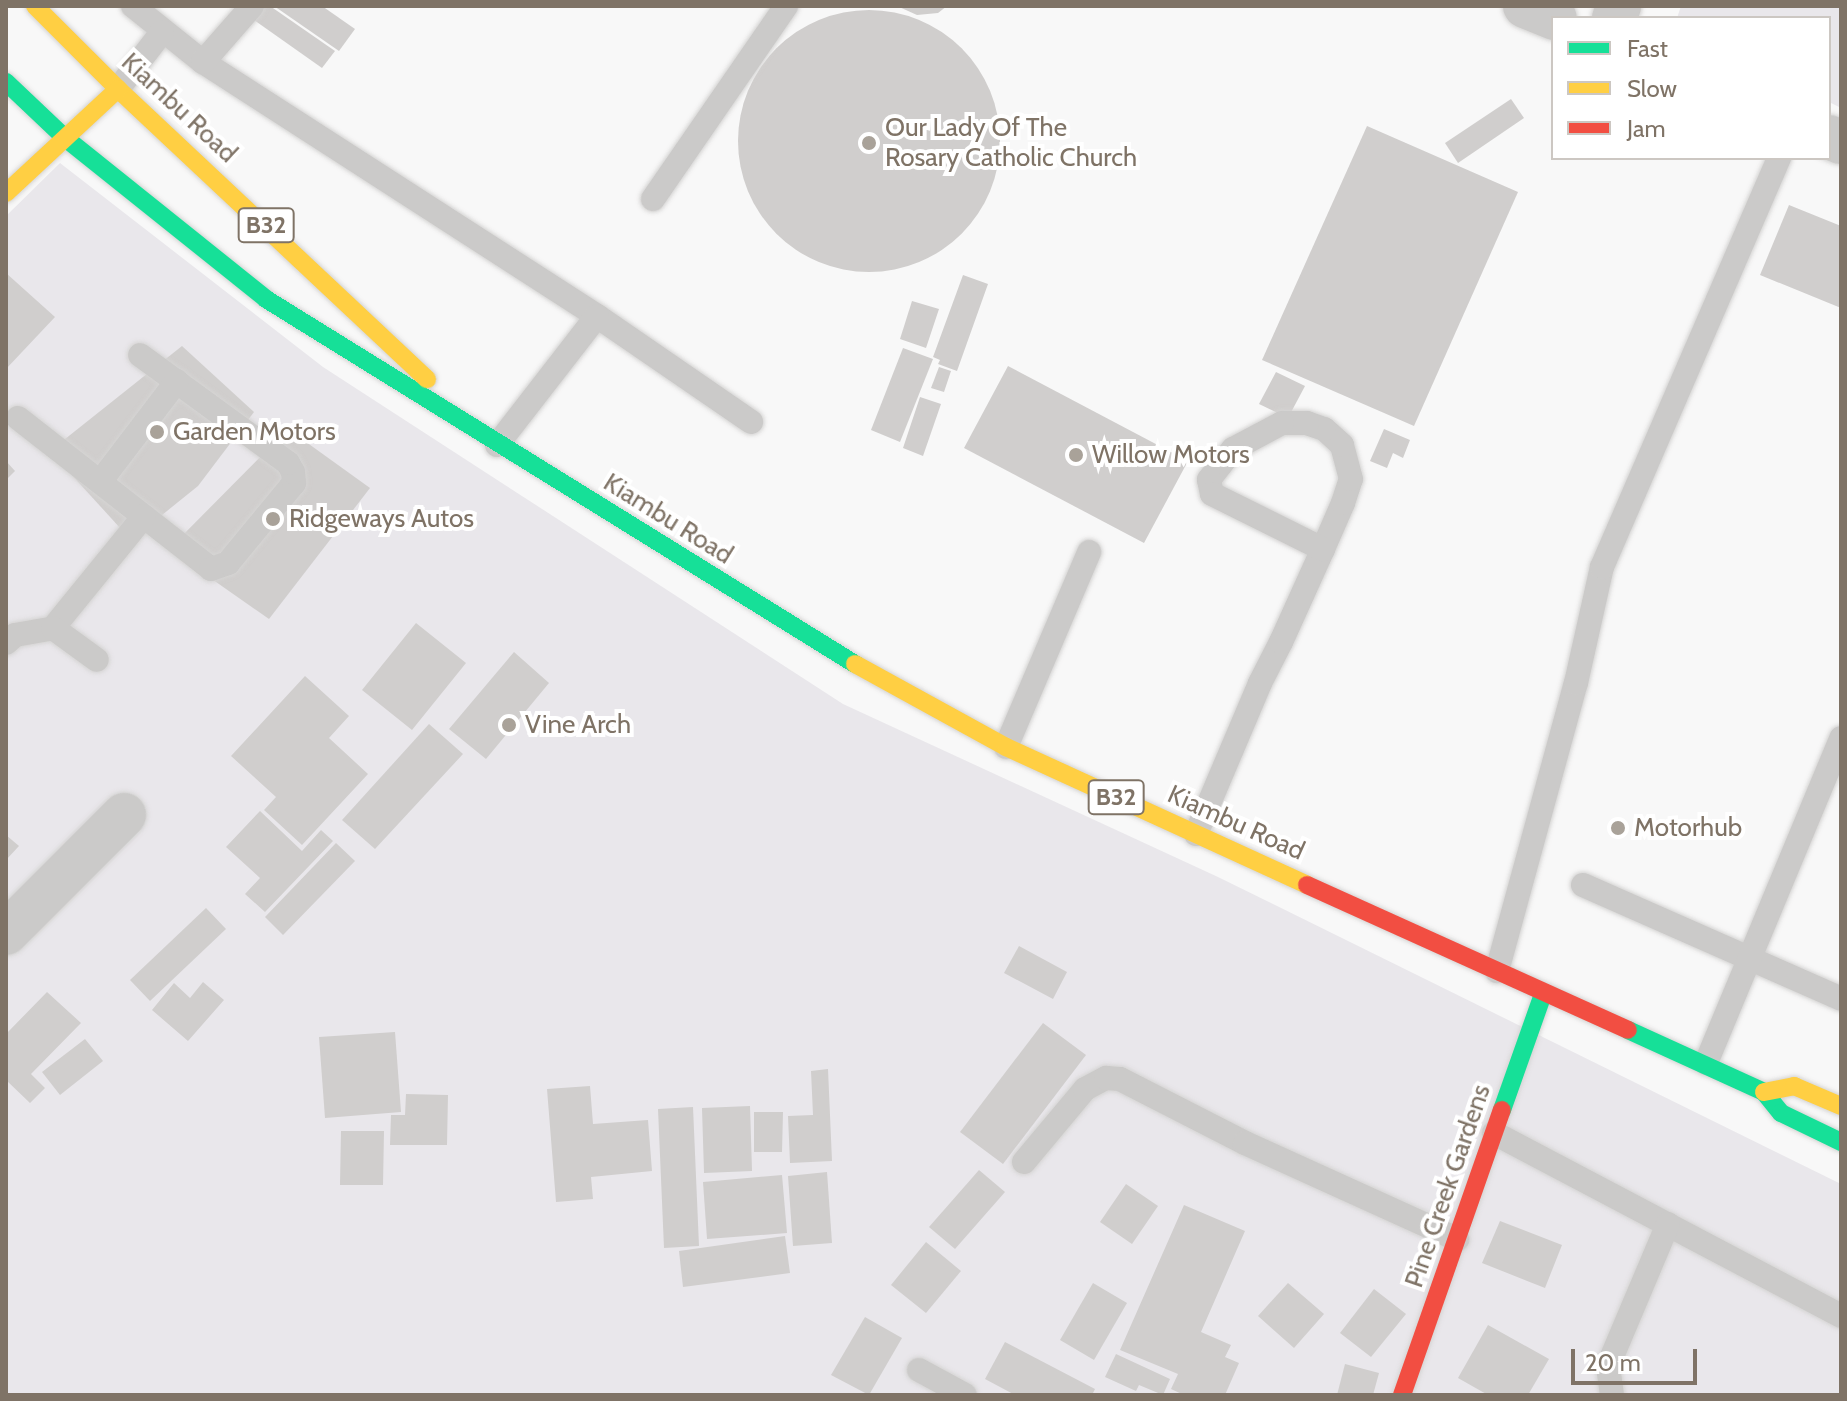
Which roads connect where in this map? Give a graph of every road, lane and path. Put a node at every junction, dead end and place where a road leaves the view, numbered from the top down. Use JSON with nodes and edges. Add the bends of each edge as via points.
{"nodes":[{"id":1,"x":35,"y":6,"type":"edge"},
{"id":2,"x":133,"y":6,"type":"edge"},
{"id":3,"x":252,"y":6,"type":"edge"},
{"id":4,"x":786,"y":6,"type":"edge"},
{"id":5,"x":1525,"y":6,"type":"edge"},
{"id":6,"x":1551,"y":16,"type":"edge"},
{"id":7,"x":162,"y":32,"type":"junction"},
{"id":8,"x":203,"y":62,"type":"junction"},
{"id":9,"x":6,"y":82,"type":"edge"},
{"id":10,"x":118,"y":89,"type":"junction"},
{"id":11,"x":64,"y":137,"type":"junction"},
{"id":12,"x":1778,"y":160,"type":"edge"},
{"id":13,"x":6,"y":193,"type":"edge"},
{"id":14,"x":653,"y":199,"type":"dead end"},
{"id":15,"x":597,"y":316,"type":"junction"},
{"id":16,"x":140,"y":355,"type":"dead end"},
{"id":17,"x":177,"y":381,"type":"junction"},
{"id":18,"x":18,"y":418,"type":"dead end"},
{"id":19,"x":751,"y":422,"type":"dead end"},
{"id":20,"x":497,"y":445,"type":"junction"},
{"id":21,"x":100,"y":482,"type":"junction"},
{"id":22,"x":144,"y":516,"type":"junction"},
{"id":23,"x":1323,"y":549,"type":"junction"},
{"id":24,"x":1089,"y":552,"type":"dead end"},
{"id":25,"x":53,"y":628,"type":"junction"},
{"id":26,"x":6,"y":643,"type":"edge"},
{"id":27,"x":97,"y":660,"type":"dead end"},
{"id":28,"x":1841,"y":738,"type":"edge"},
{"id":29,"x":1006,"y":747,"type":"junction"},
{"id":30,"x":124,"y":815,"type":"dead end"},
{"id":31,"x":1196,"y":834,"type":"junction"},
{"id":32,"x":1583,"y":885,"type":"dead end"},
{"id":33,"x":6,"y":933,"type":"edge"},
{"id":34,"x":1749,"y":959,"type":"junction"},
{"id":35,"x":1497,"y":971,"type":"junction"},
{"id":36,"x":1543,"y":994,"type":"junction"},
{"id":37,"x":1841,"y":999,"type":"edge"},
{"id":38,"x":1706,"y":1063,"type":"junction"},
{"id":39,"x":1764,"y":1092,"type":"junction"},
{"id":40,"x":1841,"y":1106,"type":"edge"},
{"id":41,"x":1494,"y":1133,"type":"junction"},
{"id":42,"x":1841,"y":1142,"type":"edge"},
{"id":43,"x":1024,"y":1162,"type":"dead end"},
{"id":44,"x":1668,"y":1224,"type":"junction"},
{"id":45,"x":1457,"y":1239,"type":"junction"},
{"id":46,"x":1841,"y":1316,"type":"edge"},
{"id":47,"x":919,"y":1370,"type":"dead end"},
{"id":48,"x":965,"y":1395,"type":"edge"},
{"id":49,"x":1402,"y":1395,"type":"edge"},
{"id":50,"x":1612,"y":1395,"type":"edge"}],
"edges":[{"from":1,"to":10,"type":"main road","name":"Kiambu Road","number":"B32"},
{"from":2,"to":7,"type":"lane"},
{"from":3,"to":8,"type":"lane"},
{"from":4,"to":14,"type":"lane"},
{"from":5,"to":6,"type":"street"},
{"from":7,"to":8,"type":"lane"},
{"from":7,"to":10,"type":"lane"},
{"from":8,"to":15,"type":"lane"},
{"from":9,"to":11,"type":"main road","name":"Kiambu Road","number":"B32"},
{"from":10,"to":11,"type":"main road"},
{"from":10,"to":20,"type":"main road","name":"Kiambu Road","number":"B32"},
{"from":11,"to":13,"type":"main road"},
{"from":11,"to":20,"type":"main road","name":"Kiambu Road","number":"B32","via":[[266,299]]},
{"from":12,"to":35,"type":"lane","via":[[1602,567],[1576,683]]},
{"from":15,"to":19,"type":"lane"},
{"from":15,"to":20,"type":"lane"},
{"from":16,"to":17,"type":"lane"},
{"from":17,"to":21,"type":"lane"},
{"from":17,"to":22,"type":"lane","via":[[288,463],[294,483],[228,563],[211,569]]},
{"from":18,"to":21,"type":"lane"},
{"from":20,"to":29,"type":"main road","name":"Kiambu Road","number":"B32","via":[[822,646]]},
{"from":21,"to":22,"type":"lane"},
{"from":22,"to":25,"type":"lane"},
{"from":23,"to":23,"type":"lane","via":[[1212,494],[1209,480],[1233,449],[1282,423],[1324,429],[1342,445],[1351,479]]},
{"from":23,"to":31,"type":"lane"},
{"from":24,"to":29,"type":"lane"},
{"from":25,"to":26,"type":"lane","via":[[15,635]]},
{"from":25,"to":27,"type":"lane"},
{"from":28,"to":34,"type":"lane"},
{"from":29,"to":31,"type":"main road","name":"Kiambu Road","number":"B32"},
{"from":30,"to":33,"type":"street"},
{"from":31,"to":35,"type":"main road","name":"Kiambu Road","number":"B32"},
{"from":32,"to":34,"type":"lane"},
{"from":34,"to":37,"type":"lane"},
{"from":34,"to":38,"type":"lane"},
{"from":35,"to":36,"type":"main road","name":"Kiambu Road","number":"B32"},
{"from":36,"to":38,"type":"main road","name":"Kiambu Road","number":"B32"},
{"from":36,"to":41,"type":"main road","name":"Pine Creek Gardens"},
{"from":38,"to":39,"type":"main road","name":"Kiambu Road","number":"B32"},
{"from":39,"to":40,"type":"main road","name":"Kiambu Road","number":"B32","via":[[1794,1086]]},
{"from":39,"to":42,"type":"main road","name":"Kiambu Road","number":"B32","via":[[1781,1113]]},
{"from":41,"to":44,"type":"lane"},
{"from":41,"to":45,"type":"main road","name":"Pine Creek Gardens"},
{"from":43,"to":45,"type":"lane","via":[[1085,1089],[1106,1078],[1120,1079],[1245,1143]]},
{"from":44,"to":46,"type":"lane"},
{"from":44,"to":50,"type":"lane","via":[[1608,1366]]},
{"from":45,"to":49,"type":"main road","name":"Pine Creek Gardens"},
{"from":47,"to":48,"type":"lane"}]}
